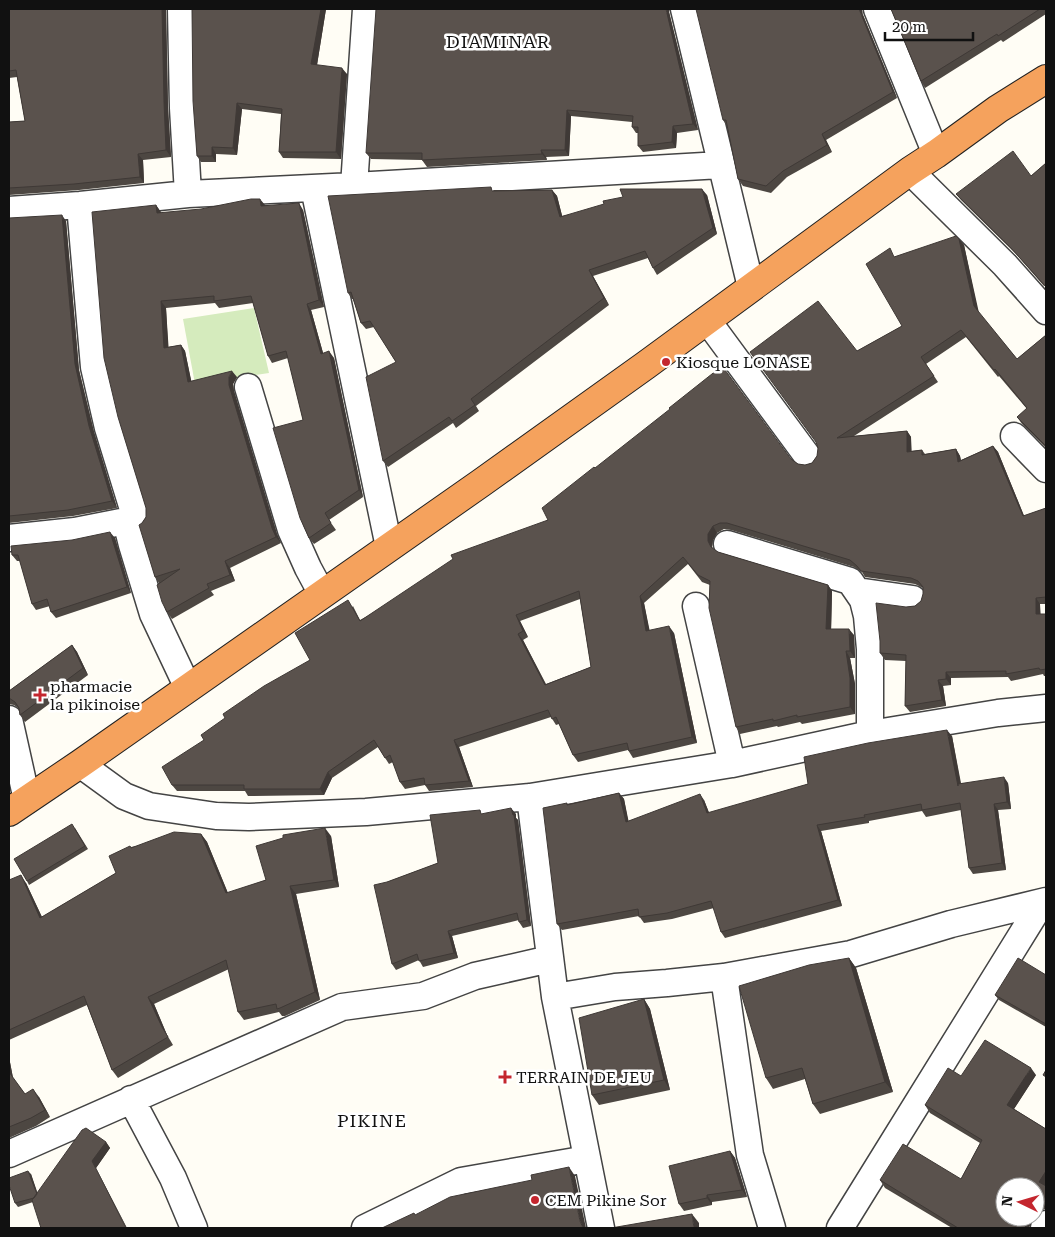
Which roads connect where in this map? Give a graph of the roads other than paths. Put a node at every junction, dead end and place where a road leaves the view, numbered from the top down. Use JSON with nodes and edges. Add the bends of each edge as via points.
{"nodes":[{"id":1,"x":181,"y":9,"type":"edge"},
{"id":2,"x":366,"y":9,"type":"edge"},
{"id":3,"x":684,"y":9,"type":"edge"},
{"id":4,"x":877,"y":9,"type":"edge"},
{"id":5,"x":1046,"y":79,"type":"edge"},
{"id":6,"x":936,"y":154,"type":"junction"},
{"id":7,"x":721,"y":165,"type":"junction"},
{"id":8,"x":910,"y":171,"type":"junction"},
{"id":9,"x":354,"y":186,"type":"junction"},
{"id":10,"x":314,"y":188,"type":"junction"},
{"id":11,"x":188,"y":194,"type":"junction"},
{"id":12,"x":80,"y":205,"type":"junction"},
{"id":13,"x":9,"y":210,"type":"edge"},
{"id":14,"x":751,"y":288,"type":"junction"},
{"id":15,"x":1046,"y":311,"type":"edge"},
{"id":16,"x":706,"y":320,"type":"junction"},
{"id":17,"x":248,"y":387,"type":"dead end"},
{"id":18,"x":1014,"y":436,"type":"dead end"},
{"id":19,"x":808,"y":457,"type":"dead end"},
{"id":20,"x":1046,"y":469,"type":"edge"},
{"id":21,"x":126,"y":521,"type":"junction"},
{"id":22,"x":9,"y":538,"type":"edge"},
{"id":23,"x":727,"y":544,"type":"dead end"},
{"id":24,"x":389,"y":547,"type":"junction"},
{"id":25,"x":857,"y":590,"type":"junction"},
{"id":26,"x":322,"y":594,"type":"junction"},
{"id":27,"x":912,"y":599,"type":"dead end"},
{"id":28,"x":696,"y":606,"type":"dead end"},
{"id":29,"x":188,"y":688,"type":"junction"},
{"id":30,"x":1046,"y":708,"type":"edge"},
{"id":31,"x":9,"y":719,"type":"edge"},
{"id":32,"x":870,"y":734,"type":"junction"},
{"id":33,"x":80,"y":764,"type":"junction"},
{"id":34,"x":732,"y":764,"type":"junction"},
{"id":35,"x":530,"y":797,"type":"junction"},
{"id":36,"x":18,"y":806,"type":"edge"},
{"id":37,"x":1044,"y":901,"type":"edge"},
{"id":38,"x":550,"y":959,"type":"junction"},
{"id":39,"x":724,"y":978,"type":"junction"},
{"id":40,"x":555,"y":997,"type":"junction"},
{"id":41,"x":131,"y":1099,"type":"junction"},
{"id":42,"x":9,"y":1154,"type":"edge"},
{"id":43,"x":587,"y":1159,"type":"junction"},
{"id":44,"x":1046,"y":1224,"type":"edge"},
{"id":45,"x":194,"y":1228,"type":"edge"},
{"id":46,"x":365,"y":1228,"type":"edge"},
{"id":47,"x":601,"y":1228,"type":"edge"},
{"id":48,"x":772,"y":1228,"type":"edge"},
{"id":49,"x":840,"y":1228,"type":"edge"},
{"id":50,"x":1044,"y":1228,"type":"edge"}],
"edges":[{"from":1,"to":11,"type":"street"},
{"from":2,"to":9,"type":"street"},
{"from":3,"to":7,"type":"street"},
{"from":4,"to":6,"type":"street"},
{"from":5,"to":6,"type":"highway"},
{"from":6,"to":8,"type":"highway"},
{"from":7,"to":9,"type":"street"},
{"from":7,"to":14,"type":"street"},
{"from":8,"to":14,"type":"highway"},
{"from":8,"to":15,"type":"street","via":[[1005,265]]},
{"from":9,"to":10,"type":"street"},
{"from":10,"to":11,"type":"street"},
{"from":10,"to":24,"type":"street"},
{"from":11,"to":12,"type":"street"},
{"from":12,"to":13,"type":"street"},
{"from":12,"to":21,"type":"street","via":[[94,367],[108,428],[136,519]]},
{"from":14,"to":16,"type":"highway"},
{"from":16,"to":19,"type":"street"},
{"from":16,"to":24,"type":"highway"},
{"from":17,"to":26,"type":"street","via":[[291,530]]},
{"from":18,"to":20,"type":"street"},
{"from":21,"to":22,"type":"street","via":[[75,531]]},
{"from":21,"to":29,"type":"street","via":[[153,614]]},
{"from":23,"to":25,"type":"street","via":[[850,581]]},
{"from":24,"to":26,"type":"highway"},
{"from":25,"to":27,"type":"street"},
{"from":25,"to":32,"type":"street","via":[[867,616],[870,648]]},
{"from":26,"to":29,"type":"highway"},
{"from":28,"to":34,"type":"street"},
{"from":29,"to":33,"type":"highway"},
{"from":30,"to":32,"type":"street"},
{"from":31,"to":36,"type":"street"},
{"from":32,"to":34,"type":"street"},
{"from":33,"to":35,"type":"street","via":[[124,796],[149,806],[216,816],[366,812]]},
{"from":33,"to":36,"type":"highway"},
{"from":34,"to":35,"type":"street"},
{"from":35,"to":38,"type":"street"},
{"from":37,"to":39,"type":"street","via":[[851,954]]},
{"from":37,"to":49,"type":"street"},
{"from":38,"to":40,"type":"street"},
{"from":38,"to":41,"type":"street","via":[[475,976],[423,996],[342,1007]]},
{"from":39,"to":40,"type":"street","via":[[615,987]]},
{"from":39,"to":48,"type":"street","via":[[750,1155]]},
{"from":40,"to":43,"type":"street"},
{"from":41,"to":42,"type":"street"},
{"from":41,"to":45,"type":"street","via":[[173,1178]]},
{"from":43,"to":46,"type":"street","via":[[461,1181]]},
{"from":43,"to":47,"type":"street"},
{"from":44,"to":50,"type":"street"}]}
